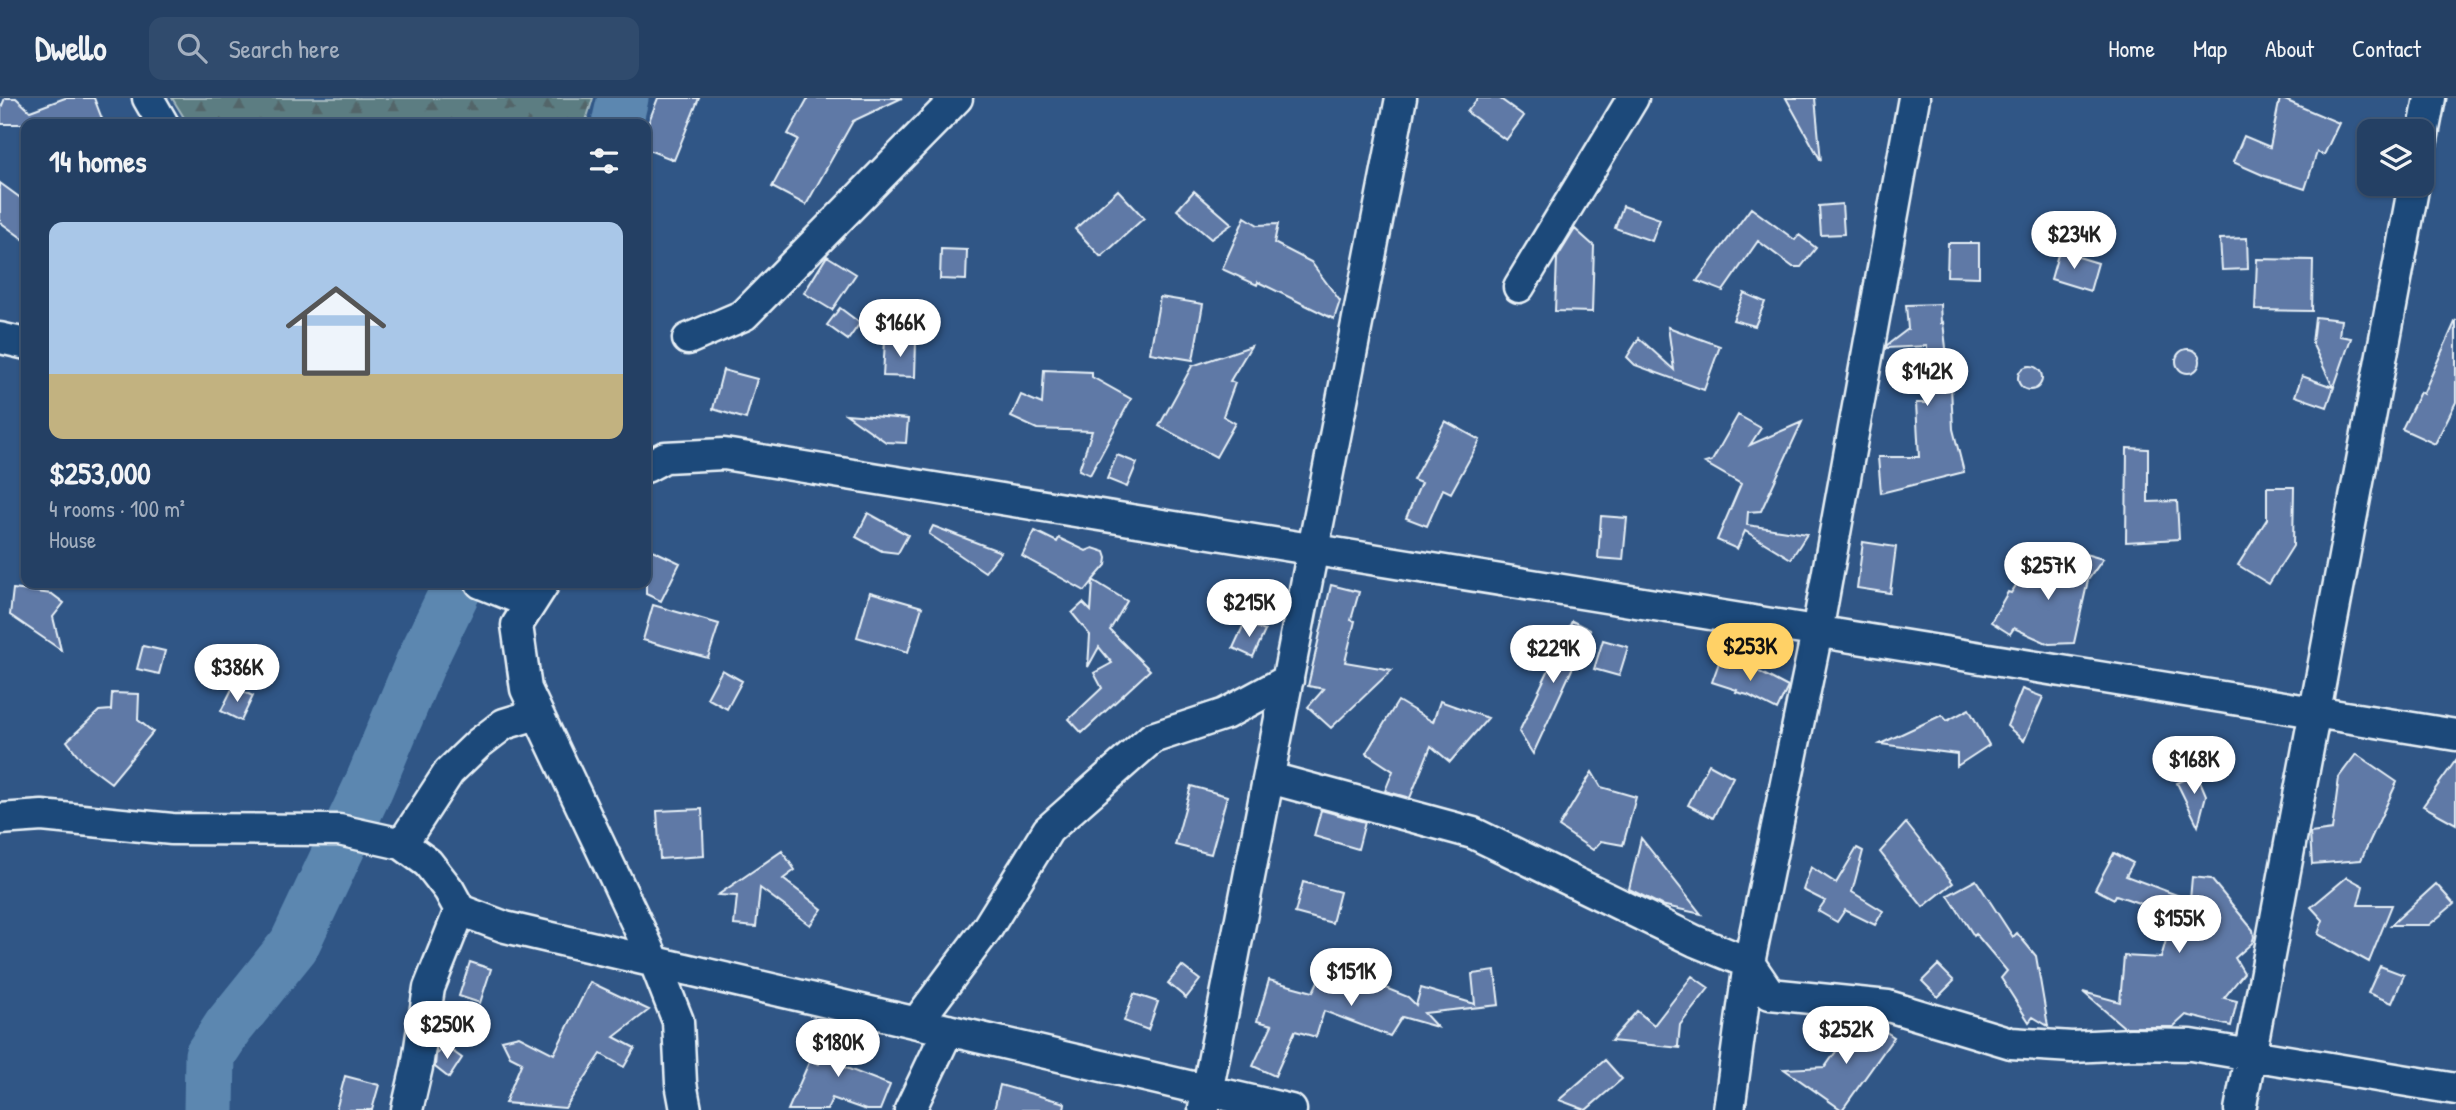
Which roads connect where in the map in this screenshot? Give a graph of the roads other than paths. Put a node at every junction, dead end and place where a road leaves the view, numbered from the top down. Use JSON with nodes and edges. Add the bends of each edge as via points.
{"nodes":[{"id":1,"x":148,"y":98,"type":"edge"},
{"id":2,"x":957,"y":98,"type":"edge"},
{"id":3,"x":1401,"y":98,"type":"edge"},
{"id":4,"x":1633,"y":98,"type":"edge"},
{"id":5,"x":1914,"y":98,"type":"edge"},
{"id":6,"x":2430,"y":98,"type":"edge"},
{"id":7,"x":160,"y":119,"type":"edge"},
{"id":8,"x":2426,"y":119,"type":"edge"},
{"id":9,"x":2412,"y":196,"type":"edge"},
{"id":10,"x":1519,"y":287,"type":"dead end"},
{"id":11,"x":0,"y":338,"type":"edge"},
{"id":12,"x":688,"y":339,"type":"dead end"},
{"id":13,"x":21,"y":343,"type":"edge"},
{"id":14,"x":651,"y":464,"type":"edge"},
{"id":15,"x":1313,"y":550,"type":"junction"},
{"id":16,"x":509,"y":588,"type":"edge"},
{"id":17,"x":537,"y":593,"type":"edge"},
{"id":18,"x":1817,"y":632,"type":"junction"},
{"id":19,"x":1288,"y":680,"type":"junction"},
{"id":20,"x":537,"y":713,"type":"junction"},
{"id":21,"x":2316,"y":713,"type":"junction"},
{"id":22,"x":2456,"y":736,"type":"edge"},
{"id":23,"x":1270,"y":778,"type":"junction"},
{"id":24,"x":0,"y":819,"type":"edge"},
{"id":25,"x":402,"y":844,"type":"junction"},
{"id":26,"x":460,"y":910,"type":"junction"},
{"id":27,"x":654,"y":960,"type":"junction"},
{"id":28,"x":1749,"y":963,"type":"junction"},
{"id":29,"x":917,"y":1022,"type":"junction"},
{"id":30,"x":948,"y":1030,"type":"junction"},
{"id":31,"x":2250,"y":1056,"type":"junction"},
{"id":32,"x":2456,"y":1090,"type":"edge"},
{"id":33,"x":1205,"y":1100,"type":"edge"},
{"id":34,"x":407,"y":1110,"type":"edge"},
{"id":35,"x":686,"y":1110,"type":"edge"},
{"id":36,"x":910,"y":1110,"type":"edge"},
{"id":37,"x":1291,"y":1110,"type":"edge"},
{"id":38,"x":1729,"y":1110,"type":"edge"},
{"id":39,"x":2240,"y":1110,"type":"edge"}],
"edges":[{"from":1,"to":7,"type":"street"},
{"from":2,"to":12,"type":"street","via":[[744,315]]},
{"from":3,"to":15,"type":"street"},
{"from":4,"to":10,"type":"street"},
{"from":5,"to":18,"type":"street"},
{"from":6,"to":8,"type":"street"},
{"from":9,"to":21,"type":"street"},
{"from":11,"to":13,"type":"street"},
{"from":14,"to":15,"type":"street","via":[[665,457],[724,454]]},
{"from":15,"to":18,"type":"street"},
{"from":15,"to":19,"type":"street"},
{"from":16,"to":17,"type":"street"},
{"from":17,"to":20,"type":"street","via":[[517,625],[526,689]]},
{"from":18,"to":21,"type":"street"},
{"from":18,"to":28,"type":"street"},
{"from":19,"to":23,"type":"street"},
{"from":19,"to":29,"type":"street","via":[[1225,714],[1152,738],[1048,830],[988,927]]},
{"from":20,"to":25,"type":"street","via":[[504,724],[449,772]]},
{"from":20,"to":27,"type":"street"},
{"from":21,"to":22,"type":"street"},
{"from":21,"to":31,"type":"street"},
{"from":23,"to":28,"type":"street","via":[[1473,833],[1695,942]]},
{"from":23,"to":33,"type":"street"},
{"from":24,"to":25,"type":"street","via":[[42,816],[172,829],[339,830]]},
{"from":25,"to":26,"type":"street","via":[[428,863]]},
{"from":26,"to":27,"type":"street","via":[[540,937]]},
{"from":26,"to":34,"type":"street","via":[[429,988]]},
{"from":27,"to":29,"type":"street"},
{"from":27,"to":35,"type":"street","via":[[678,1021]]},
{"from":28,"to":31,"type":"street","via":[[1770,994],[1888,1006],[2011,1043],[2191,1045]]},
{"from":28,"to":38,"type":"street"},
{"from":29,"to":30,"type":"street"},
{"from":30,"to":33,"type":"street"},
{"from":30,"to":36,"type":"street"},
{"from":31,"to":32,"type":"street"},
{"from":31,"to":39,"type":"street"},
{"from":33,"to":37,"type":"street"}]}
